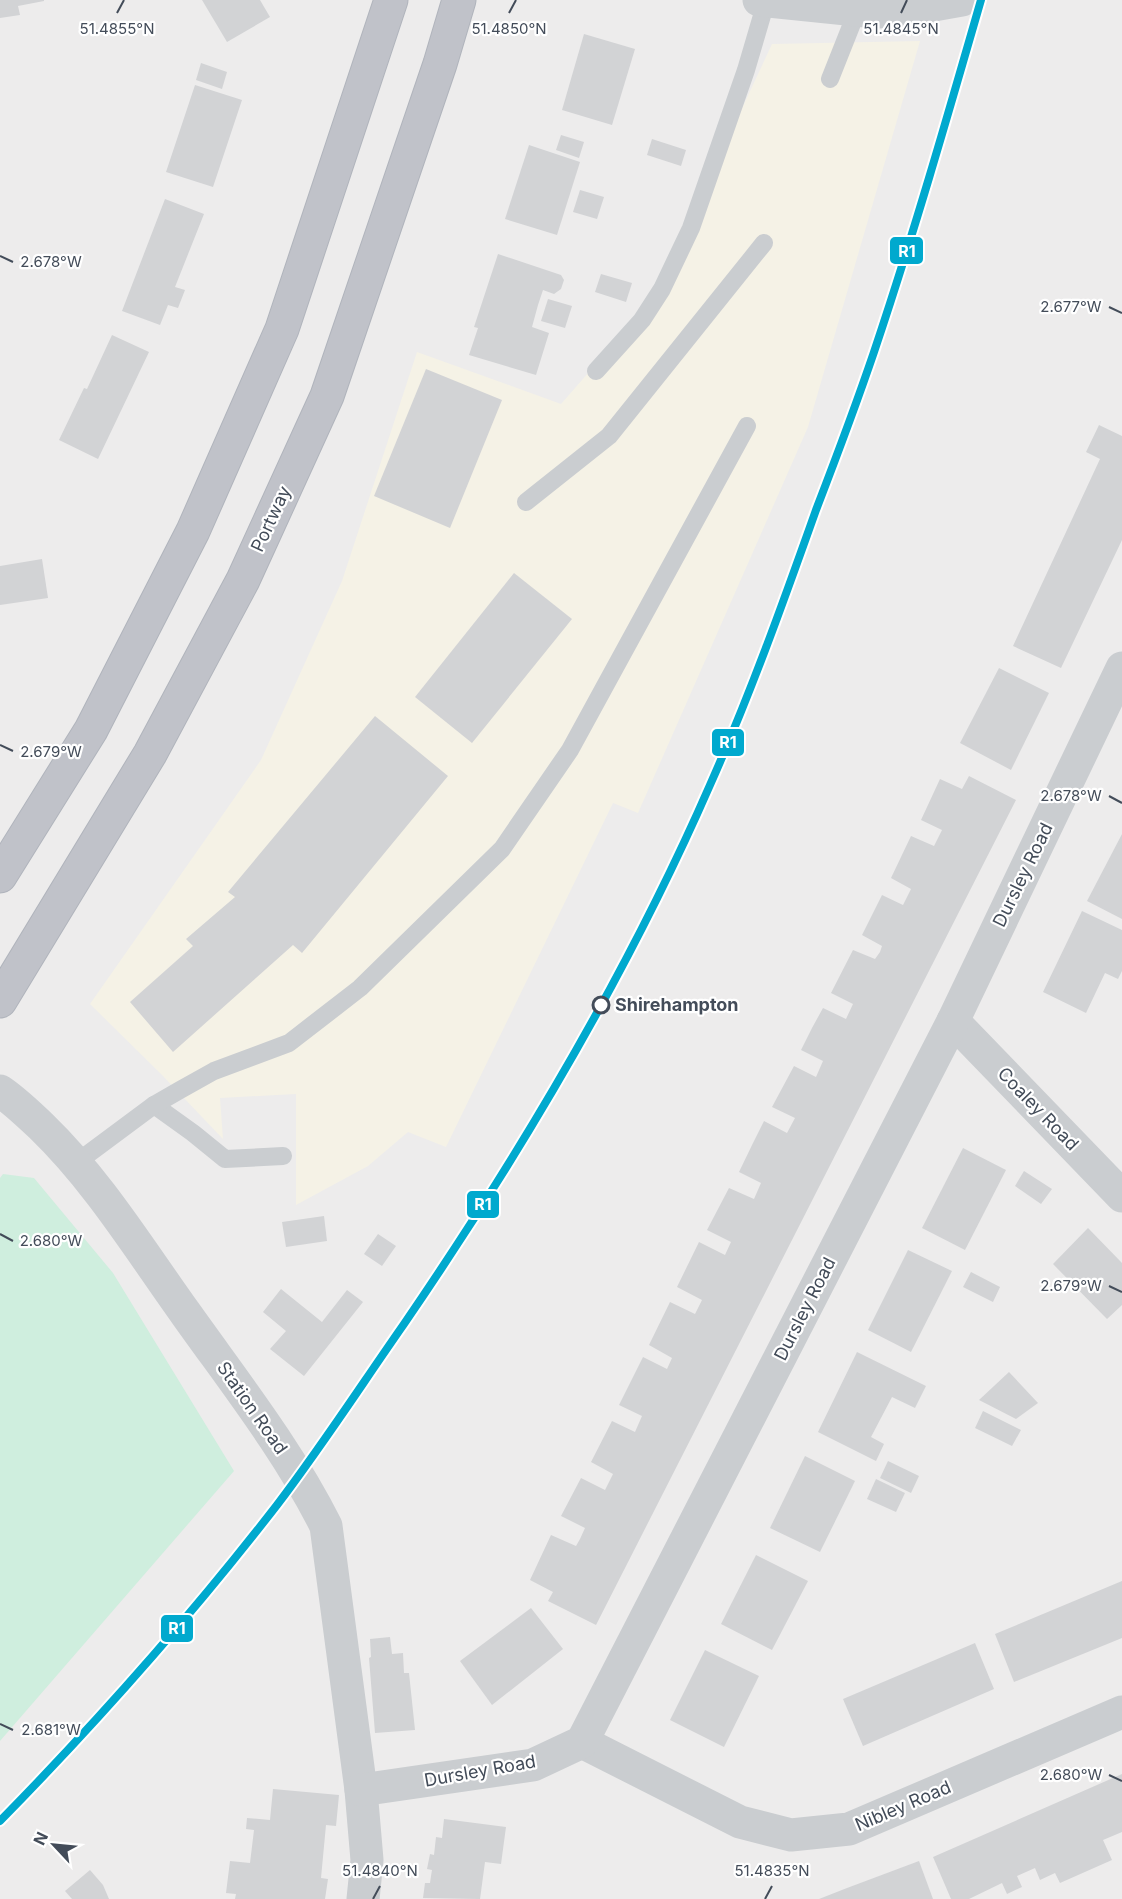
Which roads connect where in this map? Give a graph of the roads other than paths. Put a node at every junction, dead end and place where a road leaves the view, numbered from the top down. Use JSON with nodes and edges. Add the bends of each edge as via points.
{"nodes":[{"id":1,"x":391,"y":0,"type":"edge"},
{"id":2,"x":459,"y":0,"type":"edge"},
{"id":3,"x":962,"y":0,"type":"edge"},
{"id":4,"x":762,"y":1,"type":"edge"},
{"id":5,"x":856,"y":11,"type":"junction"},
{"id":6,"x":830,"y":79,"type":"dead end"},
{"id":7,"x":764,"y":243,"type":"dead end"},
{"id":8,"x":596,"y":371,"type":"dead end"},
{"id":9,"x":747,"y":426,"type":"dead end"},
{"id":10,"x":526,"y":502,"type":"dead end"},
{"id":11,"x":1122,"y":668,"type":"edge"},
{"id":12,"x":0,"y":876,"type":"edge"},
{"id":13,"x":0,"y":1000,"type":"edge"},
{"id":14,"x":953,"y":1021,"type":"junction"},
{"id":15,"x":0,"y":1090,"type":"edge"},
{"id":16,"x":154,"y":1106,"type":"junction"},
{"id":17,"x":283,"y":1156,"type":"dead end"},
{"id":18,"x":76,"y":1163,"type":"junction"},
{"id":19,"x":1122,"y":1196,"type":"edge"},
{"id":20,"x":1122,"y":1712,"type":"edge"},
{"id":21,"x":582,"y":1742,"type":"junction"},
{"id":22,"x":361,"y":1790,"type":"junction"},
{"id":23,"x":363,"y":1899,"type":"edge"}],
"edges":[{"from":1,"to":12,"type":"highway","via":[[282,329],[193,531],[91,730]]},
{"from":2,"to":13,"type":"highway","name":"Portway","via":[[327,396],[258,548],[150,754]]},
{"from":3,"to":5,"type":"street","via":[[900,11]]},
{"from":4,"to":5,"type":"street"},
{"from":4,"to":8,"type":"lane","via":[[746,70],[686,238],[642,320]]},
{"from":5,"to":6,"type":"lane"},
{"from":7,"to":10,"type":"lane","via":[[609,436]]},
{"from":9,"to":16,"type":"lane","via":[[570,750],[502,849],[360,988],[289,1043],[214,1071]]},
{"from":11,"to":14,"type":"street","name":"Dursley Road"},
{"from":14,"to":19,"type":"street","name":"Coaley Road"},
{"from":14,"to":21,"type":"street","name":"Dursley Road"},
{"from":15,"to":18,"type":"street","name":"Station Road"},
{"from":16,"to":17,"type":"lane","via":[[225,1159]]},
{"from":16,"to":18,"type":"lane"},
{"from":18,"to":22,"type":"street","name":"Station Road","via":[[279,1445],[326,1526]]},
{"from":20,"to":21,"type":"street","name":"Nibley Road","via":[[849,1829],[791,1835],[740,1822]]},
{"from":21,"to":22,"type":"street","name":"Dursley Road","via":[[534,1765]]},
{"from":22,"to":23,"type":"street","name":"Station Road","via":[[367,1860]]}]}
